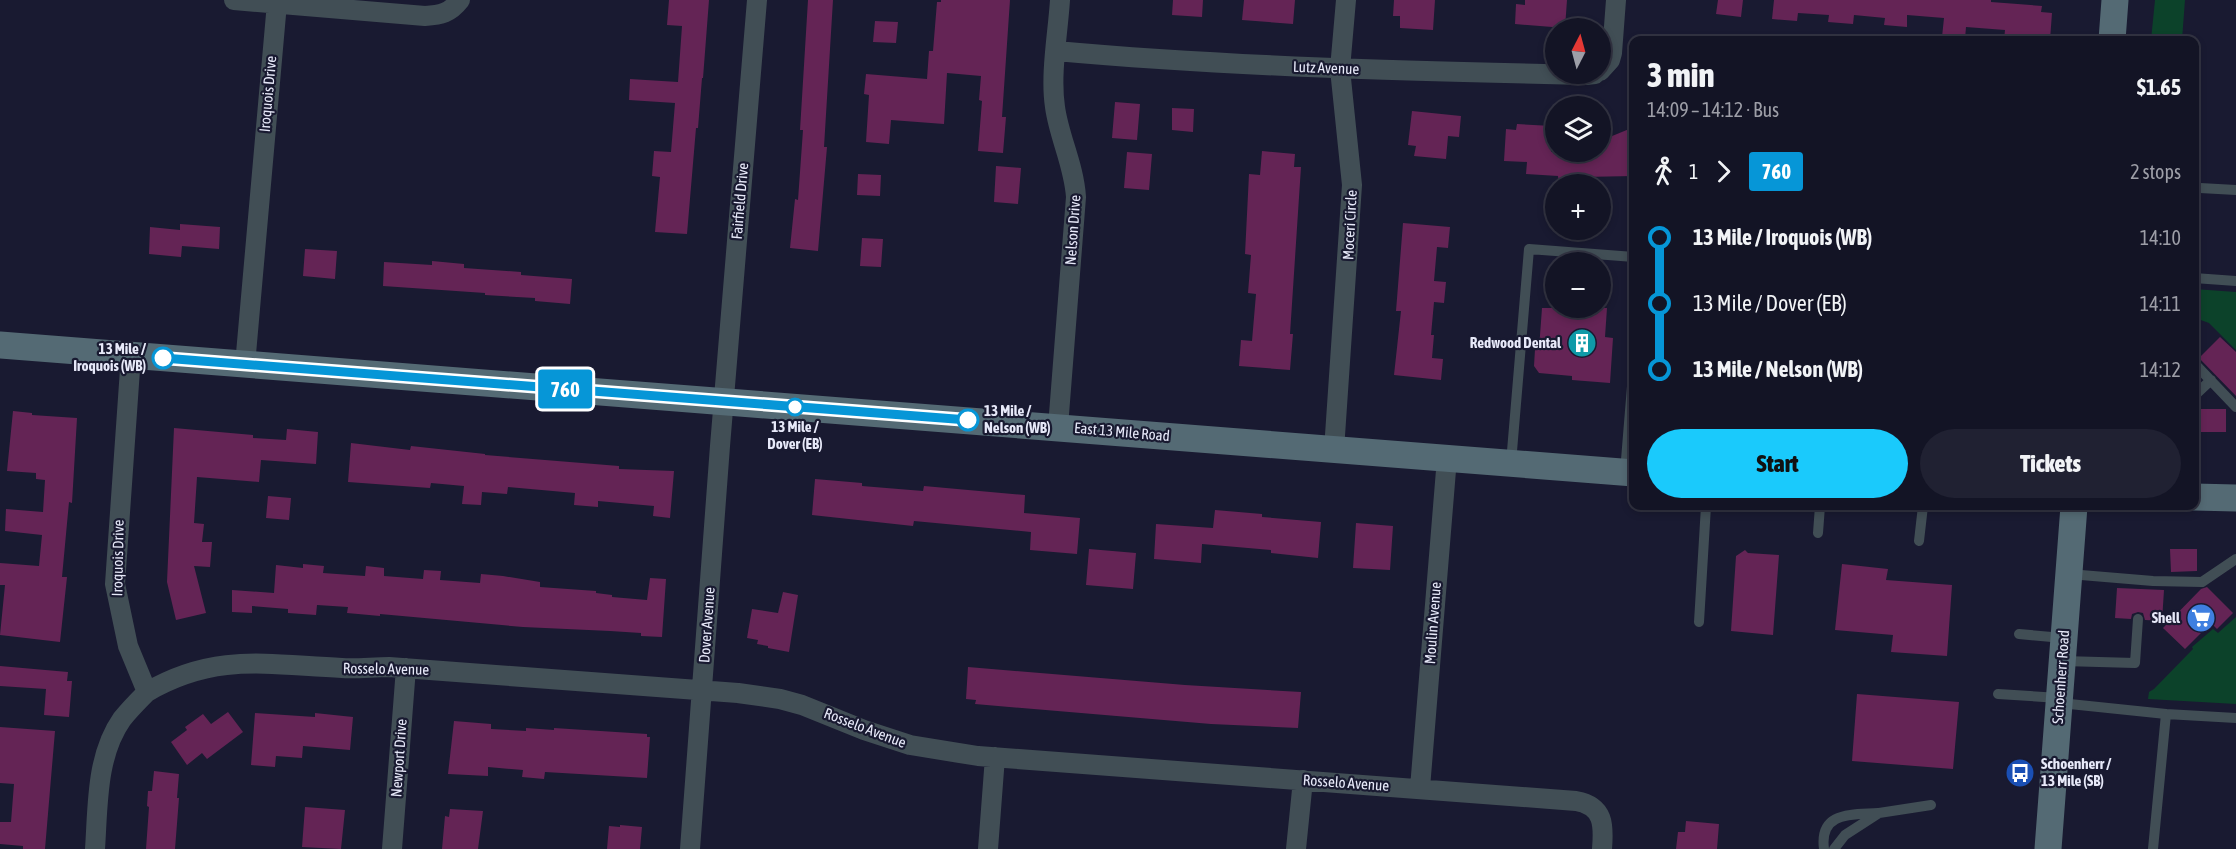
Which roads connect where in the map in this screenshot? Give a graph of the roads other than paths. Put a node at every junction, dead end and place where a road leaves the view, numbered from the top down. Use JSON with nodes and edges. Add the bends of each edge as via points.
{"nodes":[{"id":1,"x":234,"y":0,"type":"edge"},
{"id":2,"x":757,"y":0,"type":"edge"},
{"id":3,"x":1060,"y":0,"type":"edge"},
{"id":4,"x":1346,"y":0,"type":"edge"},
{"id":5,"x":1616,"y":0,"type":"edge"},
{"id":6,"x":2115,"y":0,"type":"edge"},
{"id":7,"x":277,"y":3,"type":"junction"},
{"id":8,"x":456,"y":5,"type":"edge"},
{"id":9,"x":2112,"y":36,"type":"edge"},
{"id":10,"x":1056,"y":51,"type":"junction"},
{"id":11,"x":1611,"y":54,"type":"edge"},
{"id":12,"x":1340,"y":69,"type":"junction"},
{"id":13,"x":1545,"y":74,"type":"edge"},
{"id":14,"x":2200,"y":188,"type":"dead end"},
{"id":15,"x":2236,"y":190,"type":"edge"},
{"id":16,"x":1629,"y":257,"type":"edge"},
{"id":17,"x":2199,"y":278,"type":"edge"},
{"id":18,"x":2236,"y":281,"type":"edge"},
{"id":19,"x":0,"y":345,"type":"edge"},
{"id":20,"x":131,"y":356,"type":"junction"},
{"id":21,"x":245,"y":365,"type":"junction"},
{"id":22,"x":2199,"y":368,"type":"edge"},
{"id":23,"x":2211,"y":380,"type":"junction"},
{"id":24,"x":2199,"y":391,"type":"edge"},
{"id":25,"x":724,"y":401,"type":"junction"},
{"id":26,"x":2236,"y":407,"type":"edge"},
{"id":27,"x":1058,"y":427,"type":"junction"},
{"id":28,"x":1334,"y":450,"type":"junction"},
{"id":29,"x":1447,"y":458,"type":"junction"},
{"id":30,"x":1511,"y":463,"type":"junction"},
{"id":31,"x":1629,"y":473,"type":"edge"},
{"id":32,"x":2199,"y":497,"type":"edge"},
{"id":33,"x":2236,"y":498,"type":"edge"},
{"id":34,"x":1706,"y":510,"type":"edge"},
{"id":35,"x":1820,"y":510,"type":"edge"},
{"id":36,"x":1923,"y":510,"type":"edge"},
{"id":37,"x":2074,"y":510,"type":"edge"},
{"id":38,"x":1818,"y":533,"type":"dead end"},
{"id":39,"x":1919,"y":542,"type":"dead end"},
{"id":40,"x":2236,"y":559,"type":"edge"},
{"id":41,"x":2068,"y":574,"type":"junction"},
{"id":42,"x":2138,"y":619,"type":"dead end"},
{"id":43,"x":1699,"y":622,"type":"dead end"},
{"id":44,"x":2019,"y":634,"type":"dead end"},
{"id":45,"x":2063,"y":649,"type":"junction"},
{"id":46,"x":406,"y":668,"type":"junction"},
{"id":47,"x":702,"y":689,"type":"junction"},
{"id":48,"x":147,"y":692,"type":"junction"},
{"id":49,"x":1998,"y":694,"type":"dead end"},
{"id":50,"x":2059,"y":701,"type":"junction"},
{"id":51,"x":2166,"y":714,"type":"junction"},
{"id":52,"x":2236,"y":718,"type":"edge"},
{"id":53,"x":995,"y":757,"type":"junction"},
{"id":54,"x":1303,"y":780,"type":"junction"},
{"id":55,"x":1420,"y":788,"type":"junction"},
{"id":56,"x":1931,"y":805,"type":"dead end"},
{"id":57,"x":1879,"y":813,"type":"junction"},
{"id":58,"x":95,"y":849,"type":"edge"},
{"id":59,"x":392,"y":849,"type":"edge"},
{"id":60,"x":690,"y":849,"type":"edge"},
{"id":61,"x":988,"y":849,"type":"edge"},
{"id":62,"x":1296,"y":849,"type":"edge"},
{"id":63,"x":1602,"y":849,"type":"edge"},
{"id":64,"x":1824,"y":849,"type":"edge"},
{"id":65,"x":1834,"y":849,"type":"edge"},
{"id":66,"x":2048,"y":849,"type":"edge"},
{"id":67,"x":2153,"y":849,"type":"edge"}],
"edges":[{"from":1,"to":7,"type":"street"},
{"from":2,"to":25,"type":"street","name":"Fairfield Drive"},
{"from":3,"to":10,"type":"street","name":"Nelson Drive"},
{"from":4,"to":12,"type":"street","name":"Moceri Circle"},
{"from":5,"to":11,"type":"street"},
{"from":6,"to":9,"type":"main road"},
{"from":7,"to":8,"type":"street","via":[[425,16],[439,16]]},
{"from":7,"to":21,"type":"street","name":"Iroquois Drive"},
{"from":10,"to":12,"type":"street","name":"Lutz Avenue"},
{"from":10,"to":27,"type":"street","name":"Nelson Drive","via":[[1054,104],[1076,197]]},
{"from":12,"to":13,"type":"street","name":"Lutz Avenue"},
{"from":12,"to":28,"type":"street","name":"Moceri Circle","via":[[1352,185]]},
{"from":14,"to":15,"type":"lane"},
{"from":16,"to":30,"type":"lane","via":[[1529,249]]},
{"from":17,"to":18,"type":"lane"},
{"from":19,"to":20,"type":"main road","name":"East 13 Mile Road"},
{"from":20,"to":21,"type":"main road","name":"East 13 Mile Road"},
{"from":20,"to":48,"type":"street","name":"Iroquois Drive","via":[[115,584],[128,646]]},
{"from":21,"to":25,"type":"main road","name":"East 13 Mile Road"},
{"from":22,"to":23,"type":"lane"},
{"from":23,"to":24,"type":"lane"},
{"from":23,"to":26,"type":"lane"},
{"from":25,"to":27,"type":"main road","name":"East 13 Mile Road"},
{"from":25,"to":47,"type":"street","name":"Dover Avenue"},
{"from":27,"to":28,"type":"main road","name":"East 13 Mile Road"},
{"from":28,"to":29,"type":"main road","name":"East 13 Mile Road"},
{"from":29,"to":30,"type":"main road","name":"East 13 Mile Road"},
{"from":29,"to":55,"type":"street","name":"Moulin Avenue"},
{"from":30,"to":31,"type":"main road","name":"East 13 Mile Road"},
{"from":32,"to":33,"type":"main road"},
{"from":34,"to":43,"type":"lane"},
{"from":35,"to":38,"type":"lane"},
{"from":36,"to":39,"type":"lane"},
{"from":37,"to":41,"type":"main road","name":"Schoenherr Road"},
{"from":40,"to":41,"type":"lane","via":[[2202,582],[2139,584]]},
{"from":41,"to":45,"type":"main road","name":"Schoenherr Road"},
{"from":42,"to":45,"type":"lane","via":[[2135,663]]},
{"from":44,"to":45,"type":"lane"},
{"from":45,"to":50,"type":"main road","name":"Schoenherr Road"},
{"from":46,"to":47,"type":"street","name":"Rosselo Avenue"},
{"from":46,"to":48,"type":"street","name":"Rosselo Avenue","via":[[230,663],[178,676]]},
{"from":46,"to":59,"type":"street","name":"Newport Drive"},
{"from":47,"to":53,"type":"street","name":"Rosselo Avenue","via":[[802,705],[910,746]]},
{"from":47,"to":60,"type":"street","name":"Dover Avenue"},
{"from":48,"to":58,"type":"street","via":[[121,720],[106,753]]},
{"from":49,"to":50,"type":"lane"},
{"from":50,"to":51,"type":"lane"},
{"from":50,"to":66,"type":"main road","name":"Schoenherr Road"},
{"from":51,"to":52,"type":"lane"},
{"from":51,"to":67,"type":"lane"},
{"from":53,"to":54,"type":"street","name":"Rosselo Avenue"},
{"from":53,"to":61,"type":"street"},
{"from":54,"to":55,"type":"street","name":"Rosselo Avenue"},
{"from":54,"to":62,"type":"street"},
{"from":55,"to":63,"type":"street","name":"Rosselo Avenue","via":[[1589,804],[1603,823]]},
{"from":56,"to":57,"type":"lane"},
{"from":57,"to":64,"type":"lane","via":[[1839,816],[1830,822]]},
{"from":57,"to":65,"type":"lane","via":[[1845,835]]}]}
